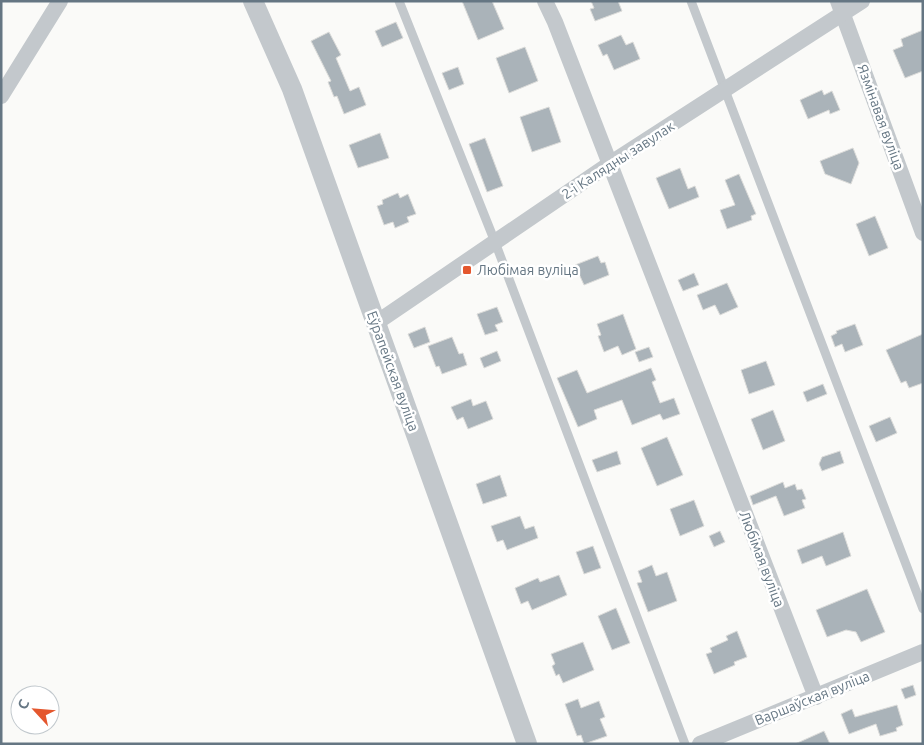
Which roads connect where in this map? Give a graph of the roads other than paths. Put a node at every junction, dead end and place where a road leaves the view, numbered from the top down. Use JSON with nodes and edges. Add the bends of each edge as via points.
{"nodes":[{"id":1,"x":60,"y":1,"type":"edge"},
{"id":2,"x":253,"y":1,"type":"edge"},
{"id":3,"x":399,"y":1,"type":"edge"},
{"id":4,"x":545,"y":1,"type":"edge"},
{"id":5,"x":692,"y":1,"type":"edge"},
{"id":6,"x":862,"y":1,"type":"edge"},
{"id":7,"x":840,"y":8,"type":"edge"},
{"id":8,"x":726,"y":91,"type":"junction"},
{"id":9,"x":1,"y":96,"type":"edge"},
{"id":10,"x":608,"y":165,"type":"junction"},
{"id":11,"x":923,"y":233,"type":"edge"},
{"id":12,"x":495,"y":242,"type":"junction"},
{"id":13,"x":376,"y":324,"type":"junction"},
{"id":14,"x":923,"y":609,"type":"edge"},
{"id":15,"x":923,"y":652,"type":"edge"},
{"id":16,"x":816,"y":697,"type":"junction"},
{"id":17,"x":527,"y":744,"type":"edge"},
{"id":18,"x":685,"y":744,"type":"edge"},
{"id":19,"x":700,"y":744,"type":"edge"}],
"edges":[{"from":1,"to":9,"type":"street"},
{"from":2,"to":13,"type":"street","name":"Еўрапейская вуліца","via":[[292,88]]},
{"from":3,"to":12,"type":"lane"},
{"from":4,"to":10,"type":"street","name":"Любімая вуліца"},
{"from":5,"to":8,"type":"lane"},
{"from":6,"to":7,"type":"street","name":"2-і Калядны завулак"},
{"from":7,"to":8,"type":"street","name":"2-і Калядны завулак"},
{"from":7,"to":11,"type":"street","name":"Язмінавая вуліца"},
{"from":8,"to":10,"type":"street","name":"2-і Калядны завулак"},
{"from":8,"to":14,"type":"lane"},
{"from":10,"to":12,"type":"street","name":"2-і Калядны завулак"},
{"from":10,"to":16,"type":"street","name":"Любімая вуліца"},
{"from":12,"to":13,"type":"street","name":"2-і Калядны завулак"},
{"from":12,"to":18,"type":"lane"},
{"from":13,"to":17,"type":"street","name":"Еўрапейская вуліца"},
{"from":15,"to":16,"type":"street","name":"Варшаўская вуліца"},
{"from":16,"to":19,"type":"street","name":"Варшаўская вуліца"}]}
